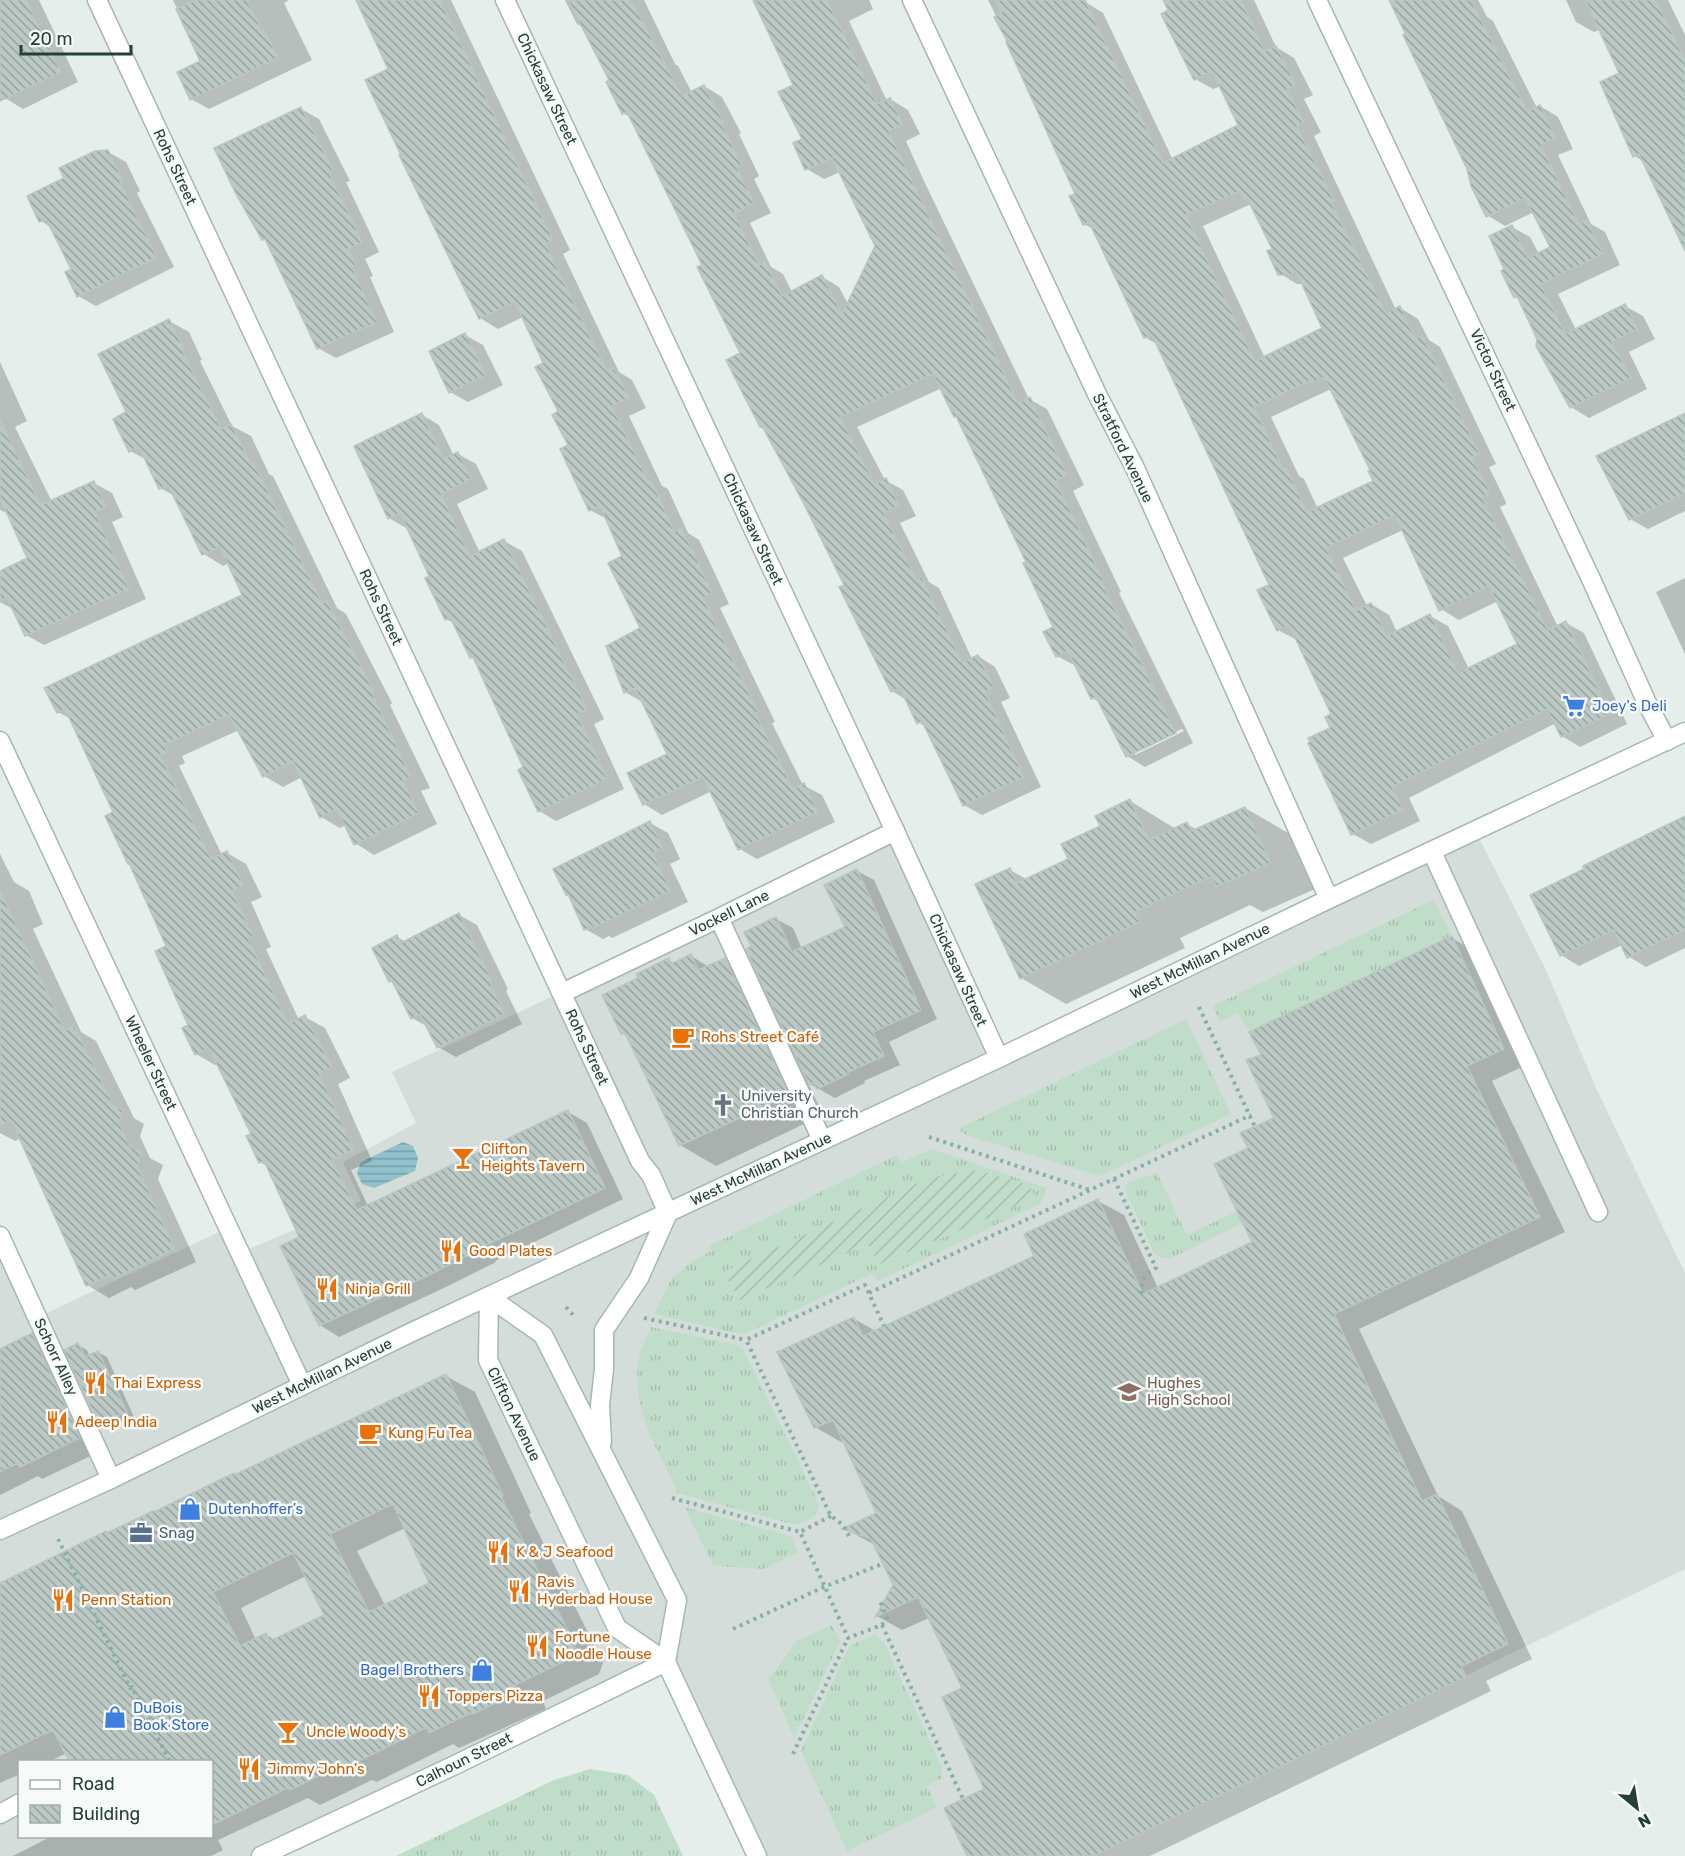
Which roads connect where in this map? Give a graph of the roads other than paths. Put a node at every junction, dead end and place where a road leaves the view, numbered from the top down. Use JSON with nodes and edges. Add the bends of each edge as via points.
{"nodes":[{"id":1,"x":98,"y":0,"type":"edge"},
{"id":2,"x":505,"y":0,"type":"edge"},
{"id":3,"x":912,"y":0,"type":"edge"},
{"id":4,"x":1317,"y":0,"type":"edge"},
{"id":5,"x":1685,"y":732,"type":"edge"},
{"id":6,"x":0,"y":741,"type":"edge"},
{"id":7,"x":1667,"y":741,"type":"junction"},
{"id":8,"x":895,"y":831,"type":"junction"},
{"id":9,"x":1432,"y":852,"type":"junction"},
{"id":10,"x":1329,"y":899,"type":"junction"},
{"id":11,"x":719,"y":918,"type":"junction"},
{"id":12,"x":562,"y":993,"type":"junction"},
{"id":13,"x":999,"y":1058,"type":"junction"},
{"id":14,"x":822,"y":1140,"type":"junction"},
{"id":15,"x":1598,"y":1212,"type":"dead end"},
{"id":16,"x":668,"y":1213,"type":"junction"},
{"id":17,"x":0,"y":1236,"type":"edge"},
{"id":18,"x":489,"y":1297,"type":"junction"},
{"id":19,"x":302,"y":1385,"type":"junction"},
{"id":20,"x":602,"y":1450,"type":"junction"},
{"id":21,"x":111,"y":1479,"type":"junction"},
{"id":22,"x":0,"y":1530,"type":"edge"},
{"id":23,"x":666,"y":1662,"type":"junction"},
{"id":24,"x":18,"y":1804,"type":"edge"},
{"id":25,"x":0,"y":1814,"type":"edge"},
{"id":26,"x":286,"y":1851,"type":"edge"},
{"id":27,"x":261,"y":1856,"type":"edge"},
{"id":28,"x":758,"y":1856,"type":"edge"}],
"edges":[{"from":1,"to":12,"type":"street","name":"Rohs Street"},
{"from":2,"to":8,"type":"street","name":"Chickasaw Street"},
{"from":3,"to":10,"type":"street","name":"Stratford Avenue","via":[[1135,468]]},
{"from":4,"to":7,"type":"street","name":"Victor Street"},
{"from":5,"to":7,"type":"street","name":"West McMillan Avenue"},
{"from":6,"to":19,"type":"street","name":"Wheeler Street"},
{"from":7,"to":9,"type":"street","name":"West McMillan Avenue"},
{"from":8,"to":11,"type":"street","name":"Vockell Lane"},
{"from":8,"to":13,"type":"street","name":"Chickasaw Street"},
{"from":9,"to":10,"type":"street","name":"West McMillan Avenue"},
{"from":9,"to":15,"type":"street"},
{"from":10,"to":13,"type":"street","name":"West McMillan Avenue"},
{"from":11,"to":12,"type":"street","name":"Vockell Lane"},
{"from":11,"to":14,"type":"street"},
{"from":12,"to":16,"type":"street","name":"Rohs Street"},
{"from":13,"to":14,"type":"street","name":"West McMillan Avenue"},
{"from":14,"to":16,"type":"street","name":"West McMillan Avenue"},
{"from":16,"to":18,"type":"street","name":"West McMillan Avenue"},
{"from":16,"to":20,"type":"street","via":[[639,1278],[604,1330]]},
{"from":17,"to":21,"type":"street","name":"Schorr Alley"},
{"from":18,"to":19,"type":"street","name":"West McMillan Avenue"},
{"from":18,"to":20,"type":"street","via":[[543,1335]]},
{"from":18,"to":23,"type":"street","name":"Clifton Avenue","via":[[488,1360],[612,1618],[617,1628]]},
{"from":19,"to":21,"type":"street","name":"West McMillan Avenue"},
{"from":20,"to":23,"type":"street","via":[[677,1599]]},
{"from":21,"to":22,"type":"street","name":"West McMillan Avenue"},
{"from":23,"to":26,"type":"street","name":"Calhoun Street"},
{"from":23,"to":28,"type":"street","name":"Clifton Avenue"},
{"from":24,"to":25,"type":"street"},
{"from":26,"to":27,"type":"street","name":"Calhoun Street"}]}
